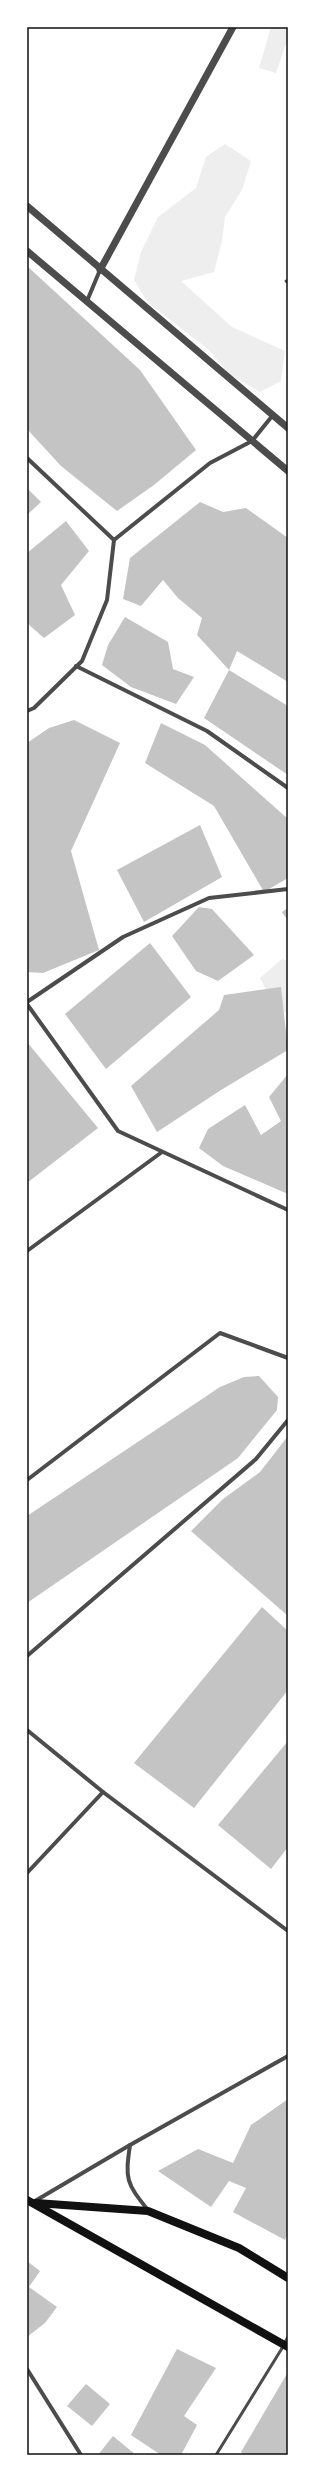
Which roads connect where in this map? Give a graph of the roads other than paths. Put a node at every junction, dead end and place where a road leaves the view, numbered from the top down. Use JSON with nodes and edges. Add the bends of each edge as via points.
{"nodes":[{"id":1,"x":233,"y":27,"type":"edge"},
{"id":2,"x":27,"y":206,"type":"edge"},
{"id":3,"x":27,"y":250,"type":"edge"},
{"id":4,"x":100,"y":270,"type":"junction"},
{"id":5,"x":86,"y":301,"type":"junction"},
{"id":6,"x":273,"y":415,"type":"junction"},
{"id":7,"x":288,"y":428,"type":"edge"},
{"id":8,"x":252,"y":441,"type":"junction"},
{"id":9,"x":27,"y":458,"type":"edge"},
{"id":10,"x":288,"y":471,"type":"edge"},
{"id":11,"x":114,"y":540,"type":"junction"},
{"id":12,"x":76,"y":666,"type":"junction"},
{"id":13,"x":27,"y":711,"type":"edge"},
{"id":14,"x":288,"y":788,"type":"edge"},
{"id":15,"x":288,"y":889,"type":"edge"},
{"id":16,"x":27,"y":1003,"type":"edge"},
{"id":17,"x":162,"y":1152,"type":"junction"},
{"id":18,"x":288,"y":1210,"type":"edge"},
{"id":19,"x":27,"y":1251,"type":"edge"},
{"id":20,"x":288,"y":1358,"type":"edge"},
{"id":21,"x":288,"y":1420,"type":"edge"},
{"id":22,"x":27,"y":1480,"type":"edge"},
{"id":23,"x":27,"y":1656,"type":"edge"},
{"id":24,"x":27,"y":1730,"type":"edge"},
{"id":25,"x":103,"y":1792,"type":"junction"},
{"id":26,"x":27,"y":1872,"type":"edge"},
{"id":27,"x":288,"y":1931,"type":"edge"},
{"id":28,"x":288,"y":2056,"type":"edge"},
{"id":29,"x":130,"y":2145,"type":"junction"},
{"id":30,"x":30,"y":2201,"type":"edge"},
{"id":31,"x":148,"y":2211,"type":"junction"},
{"id":32,"x":288,"y":2278,"type":"edge"},
{"id":33,"x":287,"y":2343,"type":"edge"},
{"id":34,"x":27,"y":2369,"type":"edge"},
{"id":35,"x":81,"y":2455,"type":"edge"},
{"id":36,"x":216,"y":2455,"type":"edge"}],
"edges":[{"from":1,"to":4,"type":"street"},
{"from":2,"to":4,"type":"street"},
{"from":3,"to":5,"type":"street"},
{"from":4,"to":5,"type":"street"},
{"from":4,"to":6,"type":"street"},
{"from":5,"to":8,"type":"street"},
{"from":6,"to":7,"type":"street"},
{"from":6,"to":8,"type":"street"},
{"from":8,"to":10,"type":"street"},
{"from":8,"to":11,"type":"street","via":[[210,463]]},
{"from":9,"to":11,"type":"street"},
{"from":11,"to":12,"type":"street","via":[[107,600],[82,661]]},
{"from":12,"to":13,"type":"street","via":[[34,708]]},
{"from":12,"to":14,"type":"street","via":[[207,731]]},
{"from":15,"to":16,"type":"street","via":[[209,898],[123,936]]},
{"from":16,"to":17,"type":"street","via":[[118,1131]]},
{"from":17,"to":18,"type":"street"},
{"from":17,"to":19,"type":"street"},
{"from":20,"to":22,"type":"street","via":[[220,1333]]},
{"from":21,"to":23,"type":"street","via":[[256,1459]]},
{"from":24,"to":25,"type":"street"},
{"from":25,"to":26,"type":"street"},
{"from":25,"to":27,"type":"street"},
{"from":28,"to":29,"type":"street"},
{"from":29,"to":30,"type":"street"},
{"from":29,"to":31,"type":"street","via":[[126,2172],[131,2190]]},
{"from":30,"to":31,"type":"main road"},
{"from":30,"to":33,"type":"main road"},
{"from":31,"to":32,"type":"main road","via":[[239,2248]]},
{"from":33,"to":36,"type":"lane"},
{"from":34,"to":35,"type":"street"}]}
